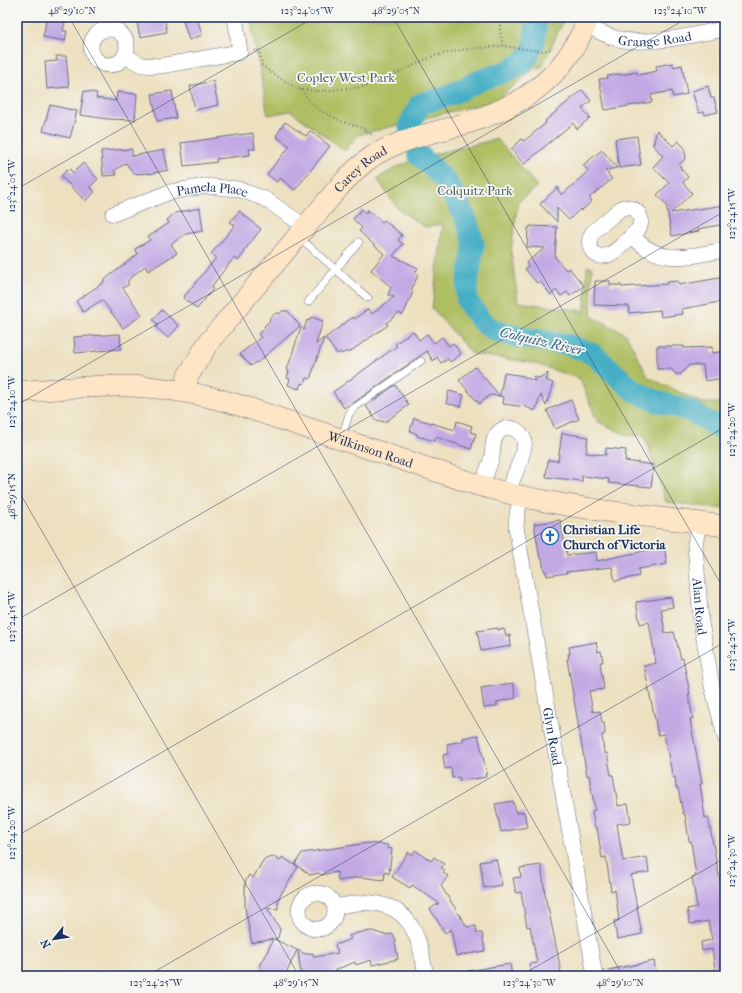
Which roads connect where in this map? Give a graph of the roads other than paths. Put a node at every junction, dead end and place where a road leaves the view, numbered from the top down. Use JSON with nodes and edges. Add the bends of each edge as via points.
{"nodes":[{"id":1,"x":234,"y":17,"type":"edge"},
{"id":2,"x":588,"y":21,"type":"edge"},
{"id":3,"x":725,"y":29,"type":"edge"},
{"id":4,"x":125,"y":56,"type":"dead end"},
{"id":5,"x":113,"y":214,"type":"dead end"},
{"id":6,"x":302,"y":232,"type":"junction"},
{"id":7,"x":632,"y":235,"type":"dead end"},
{"id":8,"x":360,"y":242,"type":"dead end"},
{"id":9,"x":725,"y":250,"type":"edge"},
{"id":10,"x":335,"y":270,"type":"junction"},
{"id":11,"x":368,"y":298,"type":"dead end"},
{"id":12,"x":308,"y":302,"type":"dead end"},
{"id":13,"x":421,"y":361,"type":"dead end"},
{"id":14,"x":184,"y":391,"type":"junction"},
{"id":15,"x":17,"y":392,"type":"edge"},
{"id":16,"x":341,"y":439,"type":"junction"},
{"id":17,"x":481,"y":486,"type":"junction"},
{"id":18,"x":514,"y":495,"type":"junction"},
{"id":19,"x":699,"y":522,"type":"junction"},
{"id":20,"x":725,"y":526,"type":"edge"},
{"id":21,"x":725,"y":737,"type":"edge"},
{"id":22,"x":335,"y":907,"type":"dead end"},
{"id":23,"x":426,"y":976,"type":"edge"},
{"id":24,"x":595,"y":976,"type":"edge"}],
"edges":[{"from":1,"to":4,"type":"street","via":[[240,52],[160,66],[142,65]]},
{"from":2,"to":3,"type":"street","name":"Grange Road","via":[[608,36],[636,42]]},
{"from":2,"to":6,"type":"main road","name":"Carey Road","via":[[568,56],[544,84],[530,95],[490,116],[401,142],[370,158],[352,172]]},
{"from":5,"to":6,"type":"street","name":"Pamela Place","via":[[170,192],[205,186],[238,189],[265,199]]},
{"from":6,"to":10,"type":"lane"},
{"from":6,"to":14,"type":"main road","name":"Carey Road","via":[[208,343],[188,376]]},
{"from":7,"to":9,"type":"street","via":[[661,256],[674,257]]},
{"from":8,"to":10,"type":"lane"},
{"from":10,"to":11,"type":"lane"},
{"from":10,"to":12,"type":"lane"},
{"from":13,"to":16,"type":"lane","via":[[354,408],[349,414]]},
{"from":14,"to":15,"type":"main road","name":"Wilkinson Road","via":[[115,386]]},
{"from":14,"to":16,"type":"main road","name":"Wilkinson Road","via":[[213,397]]},
{"from":16,"to":17,"type":"main road","name":"Wilkinson Road"},
{"from":17,"to":18,"type":"main road","name":"Wilkinson Road"},
{"from":17,"to":18,"type":"street","name":"Glyn Road","via":[[492,457],[495,438],[502,429],[514,428],[523,436],[524,447]]},
{"from":18,"to":19,"type":"main road","name":"Wilkinson Road","via":[[580,508]]},
{"from":18,"to":24,"type":"street","name":"Glyn Road","via":[[516,526]]},
{"from":19,"to":20,"type":"main road","name":"Wilkinson Road"},
{"from":19,"to":21,"type":"street","name":"Alan Road","via":[[696,545],[701,622],[712,686]]},
{"from":22,"to":23,"type":"street","via":[[372,903],[390,907],[402,915],[414,929],[421,947]]}]}
